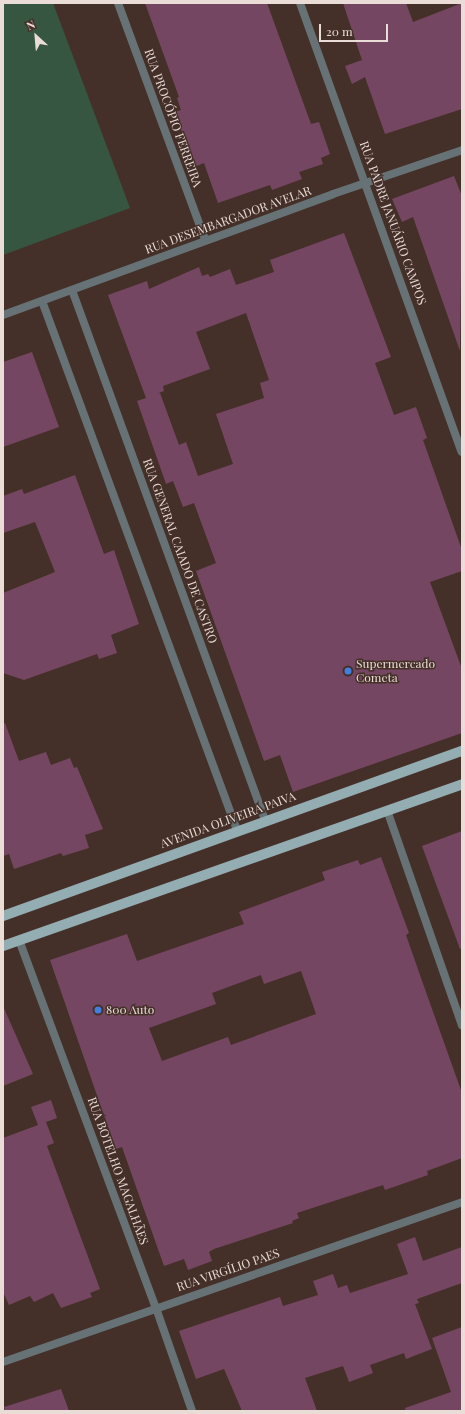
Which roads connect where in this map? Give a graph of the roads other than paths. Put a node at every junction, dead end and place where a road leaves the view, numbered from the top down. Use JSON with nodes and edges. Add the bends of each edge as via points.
{"nodes":[{"id":1,"x":118,"y":3,"type":"edge"},
{"id":2,"x":300,"y":3,"type":"edge"},
{"id":3,"x":462,"y":150,"type":"edge"},
{"id":4,"x":365,"y":183,"type":"junction"},
{"id":5,"x":205,"y":240,"type":"junction"},
{"id":6,"x":72,"y":290,"type":"junction"},
{"id":7,"x":42,"y":302,"type":"junction"},
{"id":8,"x":3,"y":315,"type":"edge"},
{"id":9,"x":462,"y":452,"type":"edge"},
{"id":10,"x":462,"y":751,"type":"edge"},
{"id":11,"x":462,"y":784,"type":"edge"},
{"id":12,"x":387,"y":810,"type":"junction"},
{"id":13,"x":265,"y":820,"type":"junction"},
{"id":14,"x":237,"y":830,"type":"junction"},
{"id":15,"x":3,"y":916,"type":"edge"},
{"id":16,"x":19,"y":940,"type":"junction"},
{"id":17,"x":3,"y":946,"type":"edge"},
{"id":18,"x":462,"y":1026,"type":"edge"},
{"id":19,"x":462,"y":1202,"type":"edge"},
{"id":20,"x":156,"y":1308,"type":"junction"},
{"id":21,"x":3,"y":1362,"type":"edge"},
{"id":22,"x":192,"y":1411,"type":"edge"}],
"edges":[{"from":1,"to":5,"type":"street","name":"RUA PROCÓPIO FERREIRA"},
{"from":2,"to":4,"type":"street","name":"RUA PADRE JANUÁRIO CAMPOS"},
{"from":3,"to":4,"type":"street","name":"RUA DESEMBARGADOR AVELAR"},
{"from":4,"to":5,"type":"street","name":"RUA DESEMBARGADOR AVELAR"},
{"from":4,"to":9,"type":"street","name":"RUA PADRE JANUÁRIO CAMPOS"},
{"from":5,"to":6,"type":"street","name":"RUA DESEMBARGADOR AVELAR"},
{"from":6,"to":7,"type":"street","name":"RUA DESEMBARGADOR AVELAR"},
{"from":6,"to":13,"type":"street","name":"RUA GENERAL CAIADO DE CASTRO"},
{"from":7,"to":8,"type":"street","name":"RUA DESEMBARGADOR AVELAR"},
{"from":7,"to":14,"type":"street"},
{"from":10,"to":13,"type":"main road","name":"AVENIDA OLIVEIRA PAIVA"},
{"from":11,"to":12,"type":"main road"},
{"from":12,"to":16,"type":"main road"},
{"from":12,"to":18,"type":"street"},
{"from":13,"to":14,"type":"main road","name":"AVENIDA OLIVEIRA PAIVA"},
{"from":14,"to":15,"type":"main road","name":"AVENIDA OLIVEIRA PAIVA"},
{"from":16,"to":17,"type":"main road"},
{"from":16,"to":20,"type":"street","name":"RUA BOTELHO MAGALHÃES"},
{"from":19,"to":20,"type":"street","name":"RUA VIRGÍLIO PAES"},
{"from":20,"to":21,"type":"street","name":"RUA VIRGÍLIO PAES"},
{"from":20,"to":22,"type":"street","name":"RUA BOTELHO MAGALHÃES"}]}
